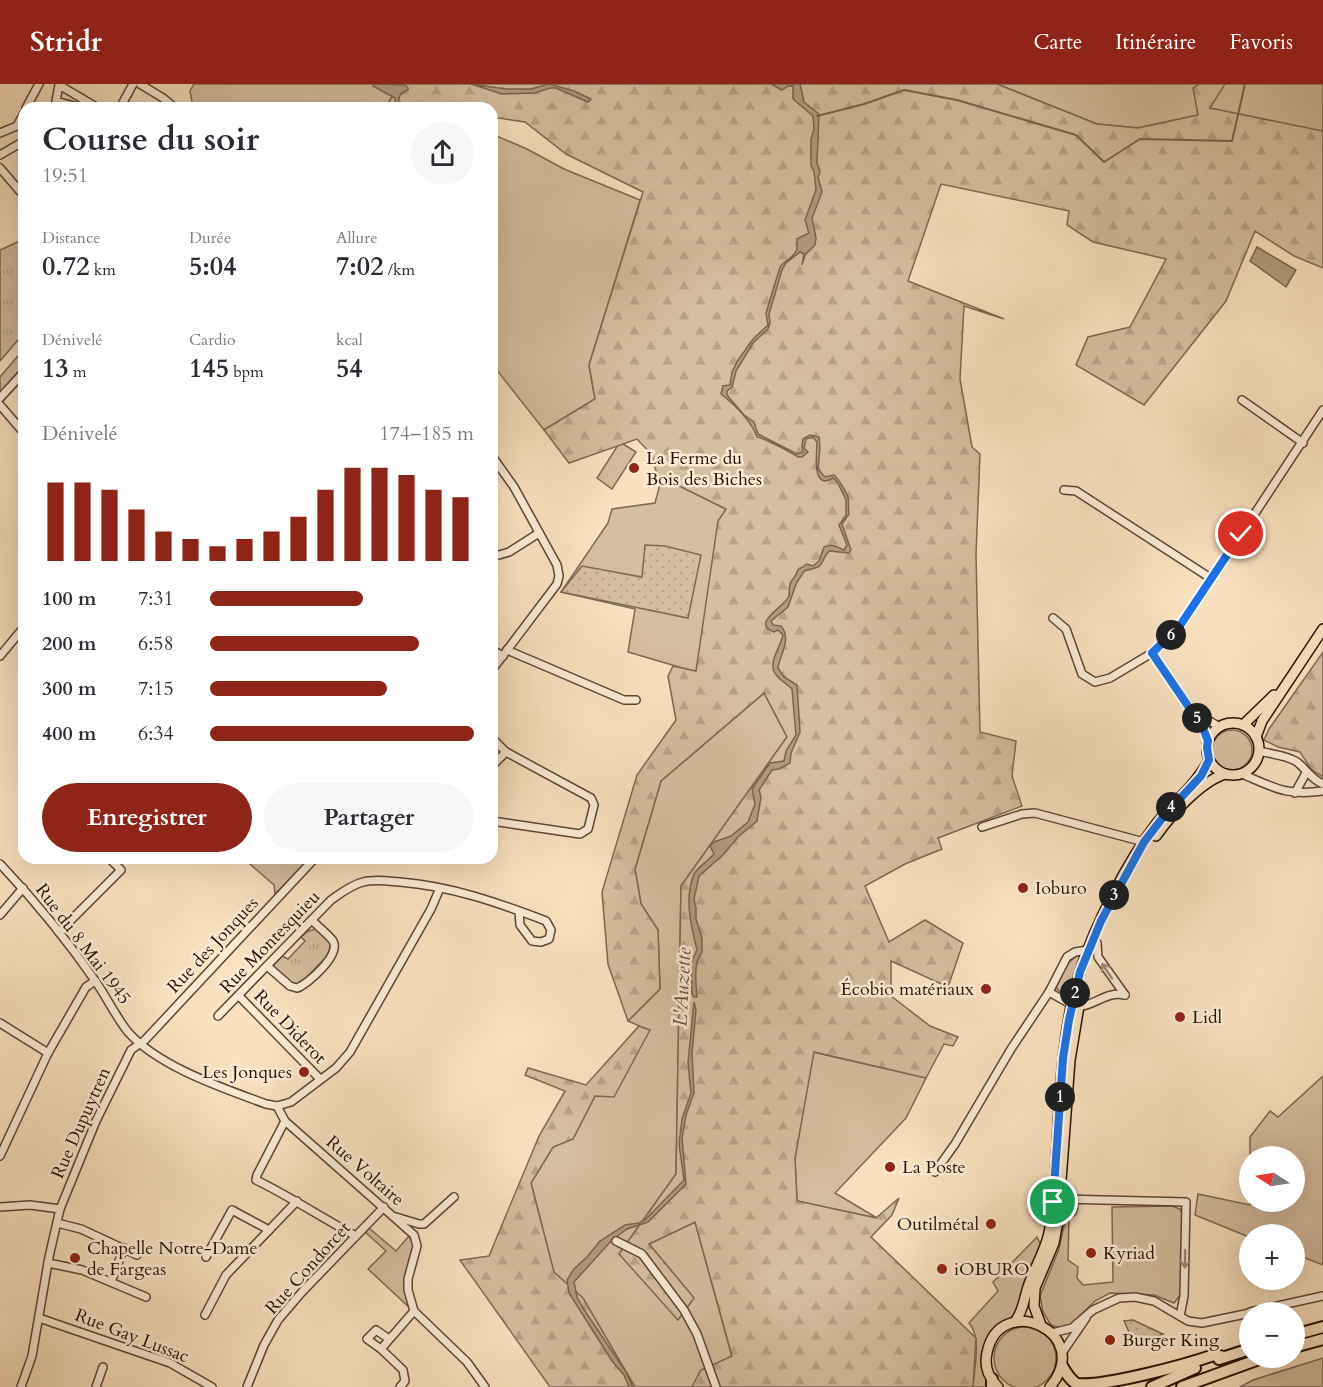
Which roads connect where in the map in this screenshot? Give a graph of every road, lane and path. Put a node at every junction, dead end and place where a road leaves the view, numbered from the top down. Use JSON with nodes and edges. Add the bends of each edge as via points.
{"nodes":[{"id":1,"x":39,"y":84,"type":"edge"},
{"id":2,"x":133,"y":84,"type":"edge"},
{"id":3,"x":140,"y":84,"type":"edge"},
{"id":4,"x":30,"y":102,"type":"edge"},
{"id":5,"x":60,"y":102,"type":"edge"},
{"id":6,"x":87,"y":102,"type":"edge"},
{"id":7,"x":123,"y":102,"type":"edge"},
{"id":8,"x":168,"y":102,"type":"edge"},
{"id":9,"x":17,"y":126,"type":"edge"},
{"id":10,"x":0,"y":133,"type":"edge"},
{"id":11,"x":18,"y":144,"type":"edge"},
{"id":12,"x":0,"y":155,"type":"edge"},
{"id":13,"x":0,"y":168,"type":"edge"},
{"id":14,"x":18,"y":189,"type":"edge"},
{"id":15,"x":18,"y":378,"type":"edge"},
{"id":16,"x":0,"y":398,"type":"edge"},
{"id":17,"x":1242,"y":400,"type":"dead end"},
{"id":18,"x":0,"y":405,"type":"edge"},
{"id":19,"x":1323,"y":410,"type":"edge"},
{"id":20,"x":18,"y":426,"type":"edge"},
{"id":21,"x":1303,"y":443,"type":"junction"},
{"id":22,"x":498,"y":466,"type":"edge"},
{"id":23,"x":1064,"y":490,"type":"dead end"},
{"id":24,"x":539,"y":533,"type":"junction"},
{"id":25,"x":498,"y":555,"type":"edge"},
{"id":26,"x":1212,"y":579,"type":"junction"},
{"id":27,"x":1053,"y":618,"type":"dead end"},
{"id":28,"x":1323,"y":629,"type":"edge"},
{"id":29,"x":18,"y":634,"type":"edge"},
{"id":30,"x":498,"y":651,"type":"edge"},
{"id":31,"x":505,"y":653,"type":"junction"},
{"id":32,"x":1152,"y":653,"type":"junction"},
{"id":33,"x":0,"y":656,"type":"edge"},
{"id":34,"x":498,"y":662,"type":"edge"},
{"id":35,"x":1287,"y":682,"type":"junction"},
{"id":36,"x":636,"y":700,"type":"dead end"},
{"id":37,"x":1192,"y":710,"type":"junction"},
{"id":38,"x":1243,"y":725,"type":"junction"},
{"id":39,"x":1220,"y":727,"type":"junction"},
{"id":40,"x":1256,"y":737,"type":"junction"},
{"id":41,"x":1208,"y":741,"type":"junction"},
{"id":42,"x":498,"y":744,"type":"edge"},
{"id":43,"x":1259,"y":751,"type":"junction"},
{"id":44,"x":506,"y":752,"type":"junction"},
{"id":45,"x":498,"y":760,"type":"edge"},
{"id":46,"x":1209,"y":760,"type":"junction"},
{"id":47,"x":1306,"y":773,"type":"junction"},
{"id":48,"x":1225,"y":774,"type":"junction"},
{"id":49,"x":1242,"y":774,"type":"junction"},
{"id":50,"x":1323,"y":784,"type":"edge"},
{"id":51,"x":1323,"y":790,"type":"edge"},
{"id":52,"x":1295,"y":793,"type":"junction"},
{"id":53,"x":498,"y":822,"type":"edge"},
{"id":54,"x":982,"y":827,"type":"dead end"},
{"id":55,"x":1144,"y":842,"type":"junction"},
{"id":56,"x":0,"y":864,"type":"edge"},
{"id":57,"x":115,"y":864,"type":"edge"},
{"id":58,"x":309,"y":864,"type":"edge"},
{"id":59,"x":23,"y":888,"type":"junction"},
{"id":60,"x":440,"y":888,"type":"junction"},
{"id":61,"x":519,"y":911,"type":"junction"},
{"id":62,"x":0,"y":915,"type":"edge"},
{"id":63,"x":312,"y":920,"type":"junction"},
{"id":64,"x":59,"y":933,"type":"junction"},
{"id":65,"x":1097,"y":943,"type":"junction"},
{"id":66,"x":1088,"y":950,"type":"junction"},
{"id":67,"x":267,"y":966,"type":"junction"},
{"id":68,"x":95,"y":981,"type":"junction"},
{"id":69,"x":1049,"y":992,"type":"junction"},
{"id":70,"x":239,"y":996,"type":"junction"},
{"id":71,"x":1075,"y":1006,"type":"junction"},
{"id":72,"x":218,"y":1017,"type":"dead end"},
{"id":73,"x":1,"y":1026,"type":"edge"},
{"id":74,"x":140,"y":1043,"type":"junction"},
{"id":75,"x":131,"y":1050,"type":"joint"},
{"id":76,"x":48,"y":1053,"type":"junction"},
{"id":77,"x":320,"y":1079,"type":"junction"},
{"id":78,"x":277,"y":1106,"type":"junction"},
{"id":79,"x":285,"y":1121,"type":"junction"},
{"id":80,"x":0,"y":1153,"type":"edge"},
{"id":81,"x":935,"y":1172,"type":"dead end"},
{"id":82,"x":454,"y":1197,"type":"dead end"},
{"id":83,"x":1061,"y":1199,"type":"junction"},
{"id":84,"x":297,"y":1201,"type":"junction"},
{"id":85,"x":0,"y":1207,"type":"edge"},
{"id":86,"x":384,"y":1207,"type":"junction"},
{"id":87,"x":60,"y":1209,"type":"junction"},
{"id":88,"x":393,"y":1216,"type":"junction"},
{"id":89,"x":57,"y":1223,"type":"junction"},
{"id":90,"x":269,"y":1230,"type":"junction"},
{"id":91,"x":356,"y":1236,"type":"junction"},
{"id":92,"x":616,"y":1241,"type":"dead end"},
{"id":93,"x":124,"y":1248,"type":"junction"},
{"id":94,"x":137,"y":1255,"type":"dead end"},
{"id":95,"x":206,"y":1257,"type":"dead end"},
{"id":96,"x":48,"y":1263,"type":"junction"},
{"id":97,"x":111,"y":1282,"type":"junction"},
{"id":98,"x":1323,"y":1296,"type":"edge"},
{"id":99,"x":146,"y":1297,"type":"dead end"},
{"id":100,"x":1297,"y":1302,"type":"edge"},
{"id":101,"x":1093,"y":1310,"type":"junction"},
{"id":102,"x":414,"y":1311,"type":"junction"},
{"id":103,"x":205,"y":1315,"type":"dead end"},
{"id":104,"x":1239,"y":1315,"type":"edge"},
{"id":105,"x":1180,"y":1316,"type":"junction"},
{"id":106,"x":39,"y":1318,"type":"junction"},
{"id":107,"x":1015,"y":1322,"type":"junction"},
{"id":108,"x":1041,"y":1325,"type":"junction"},
{"id":109,"x":1323,"y":1327,"type":"edge"},
{"id":110,"x":1305,"y":1332,"type":"edge"},
{"id":111,"x":1052,"y":1333,"type":"junction"},
{"id":112,"x":389,"y":1339,"type":"junction"},
{"id":113,"x":1323,"y":1339,"type":"edge"},
{"id":114,"x":1305,"y":1344,"type":"edge"},
{"id":115,"x":381,"y":1349,"type":"junction"},
{"id":116,"x":1239,"y":1352,"type":"edge"},
{"id":117,"x":1062,"y":1353,"type":"junction"},
{"id":118,"x":1224,"y":1357,"type":"junction"},
{"id":119,"x":1062,"y":1366,"type":"junction"},
{"id":120,"x":1238,"y":1366,"type":"joint"},
{"id":121,"x":103,"y":1367,"type":"dead end"},
{"id":122,"x":994,"y":1384,"type":"edge"},
{"id":123,"x":207,"y":1386,"type":"edge"},
{"id":124,"x":483,"y":1386,"type":"edge"},
{"id":125,"x":21,"y":1387,"type":"edge"},
{"id":126,"x":96,"y":1387,"type":"edge"},
{"id":127,"x":247,"y":1387,"type":"edge"},
{"id":128,"x":400,"y":1387,"type":"edge"},
{"id":129,"x":716,"y":1387,"type":"edge"},
{"id":130,"x":1050,"y":1387,"type":"edge"},
{"id":131,"x":1152,"y":1387,"type":"edge"},
{"id":132,"x":1182,"y":1387,"type":"edge"},
{"id":133,"x":1200,"y":1387,"type":"edge"}],
"edges":[{"from":1,"to":4,"type":"street"},
{"from":2,"to":7,"type":"street"},
{"from":3,"to":8,"type":"street"},
{"from":5,"to":6,"type":"street","via":[[56,101],[59,86]]},
{"from":9,"to":10,"type":"street"},
{"from":11,"to":12,"type":"street"},
{"from":13,"to":14,"type":"street"},
{"from":15,"to":16,"type":"street"},
{"from":17,"to":21,"type":"street"},
{"from":18,"to":20,"type":"street"},
{"from":19,"to":21,"type":"street"},
{"from":21,"to":26,"type":"street"},
{"from":22,"to":24,"type":"street"},
{"from":23,"to":26,"type":"street","via":[[1076,491]]},
{"from":24,"to":25,"type":"street"},
{"from":24,"to":31,"type":"street","via":[[557,565],[557,584]]},
{"from":26,"to":32,"type":"street","via":[[1179,627]]},
{"from":27,"to":32,"type":"street","via":[[1066,629],[1082,674],[1095,682],[1110,678]]},
{"from":28,"to":35,"type":"main road"},
{"from":29,"to":33,"type":"street"},
{"from":30,"to":31,"type":"street"},
{"from":31,"to":34,"type":"street"},
{"from":31,"to":36,"type":"street","via":[[624,700]]},
{"from":32,"to":37,"type":"street"},
{"from":35,"to":38,"type":"main road"},
{"from":35,"to":40,"type":"main road"},
{"from":37,"to":39,"type":"street"},
{"from":37,"to":41,"type":"street"},
{"from":38,"to":39,"type":"main road"},
{"from":38,"to":40,"type":"main road"},
{"from":39,"to":41,"type":"main road"},
{"from":40,"to":43,"type":"main road"},
{"from":41,"to":46,"type":"main road"},
{"from":42,"to":44,"type":"street"},
{"from":43,"to":47,"type":"street","via":[[1291,759]]},
{"from":43,"to":49,"type":"main road","via":[[1254,765]]},
{"from":44,"to":45,"type":"street"},
{"from":44,"to":53,"type":"street","via":[[591,798],[594,805],[588,829],[580,834]]},
{"from":46,"to":48,"type":"main road"},
{"from":46,"to":55,"type":"main road","via":[[1201,776]]},
{"from":47,"to":50,"type":"street"},
{"from":47,"to":52,"type":"street"},
{"from":48,"to":49,"type":"main road"},
{"from":48,"to":65,"type":"main road","via":[[1207,783],[1162,828],[1134,869]]},
{"from":49,"to":52,"type":"street"},
{"from":51,"to":52,"type":"street"},
{"from":54,"to":55,"type":"street","via":[[1035,813]]},
{"from":55,"to":66,"type":"main road"},
{"from":56,"to":59,"type":"street","name":"Rue du 8 Mai 1945"},
{"from":57,"to":64,"type":"street","via":[[121,870]]},
{"from":58,"to":74,"type":"street","name":"Rue des Jonques"},
{"from":59,"to":62,"type":"street"},
{"from":59,"to":64,"type":"street","name":"Rue du 8 Mai 1945"},
{"from":60,"to":61,"type":"street","name":"Rue Montesquieu","via":[[468,893]]},
{"from":60,"to":63,"type":"street","name":"Rue Montesquieu","via":[[377,880],[361,883],[331,900]]},
{"from":60,"to":77,"type":"street","via":[[350,1052]]},
{"from":61,"to":61,"type":"street","name":"Rue Montesquieu","via":[[546,921],[551,930],[549,939],[532,941],[520,925]]},
{"from":63,"to":67,"type":"street","name":"Rue Montesquieu"},
{"from":63,"to":67,"type":"street","via":[[333,942],[332,957],[297,988]]},
{"from":64,"to":68,"type":"street","name":"Rue du 8 Mai 1945"},
{"from":65,"to":71,"type":"main road"},
{"from":71,"to":65,"type":"street","one_way":true,"via":[[1086,1006],[1109,994],[1125,995],[1098,957]]},
{"from":66,"to":69,"type":"street","via":[[1067,957]]},
{"from":66,"to":71,"type":"main road"},
{"from":67,"to":70,"type":"street","name":"Rue Montesquieu"},
{"from":68,"to":74,"type":"street","name":"Rue du 8 Mai 1945","via":[[128,1032]]},
{"from":68,"to":76,"type":"street","via":[[86,987]]},
{"from":69,"to":71,"type":"street"},
{"from":69,"to":81,"type":"street"},
{"from":70,"to":72,"type":"street","name":"Rue Montesquieu"},
{"from":70,"to":77,"type":"street","name":"Rue Diderot"},
{"from":71,"to":83,"type":"main road"},
{"from":71,"to":107,"type":"main road","via":[[1063,1058],[1052,1218],[1046,1245]]},
{"from":73,"to":76,"type":"street"},
{"from":74,"to":75,"type":"street","name":"Rue des Jonques"},
{"from":74,"to":78,"type":"street","via":[[189,1075]]},
{"from":75,"to":87,"type":"street","name":"Rue Dupuytren","via":[[96,1121]]},
{"from":76,"to":80,"type":"street"},
{"from":77,"to":78,"type":"street","via":[[291,1102]]},
{"from":78,"to":79,"type":"street","name":"Rue Voltaire"},
{"from":79,"to":84,"type":"street","via":[[256,1180]]},
{"from":79,"to":86,"type":"street","name":"Rue Voltaire"},
{"from":82,"to":88,"type":"street","via":[[424,1224]]},
{"from":83,"to":105,"type":"street","one_way":true,"via":[[1186,1202]]},
{"from":83,"to":108,"type":"main road","via":[[1054,1243],[1035,1288],[1034,1306]]},
{"from":84,"to":90,"type":"street"},
{"from":84,"to":91,"type":"street"},
{"from":85,"to":87,"type":"street"},
{"from":86,"to":88,"type":"street","name":"Rue Voltaire"},
{"from":86,"to":91,"type":"street","name":"Rue Condorcet"},
{"from":87,"to":89,"type":"street","name":"Rue Dupuytren"},
{"from":88,"to":102,"type":"street","name":"Rue Voltaire","via":[[414,1235],[417,1246],[408,1279]]},
{"from":89,"to":93,"type":"street"},
{"from":89,"to":96,"type":"street","name":"Rue Dupuytren"},
{"from":90,"to":95,"type":"street","via":[[232,1210]]},
{"from":90,"to":103,"type":"street","via":[[226,1275]]},
{"from":91,"to":127,"type":"street","name":"Rue Condorcet","via":[[278,1320]]},
{"from":92,"to":129,"type":"street","via":[[642,1254],[684,1310]]},
{"from":93,"to":94,"type":"street"},
{"from":93,"to":97,"type":"street"},
{"from":96,"to":97,"type":"street","via":[[82,1270]]},
{"from":96,"to":106,"type":"street","name":"Rue Dupuytren"},
{"from":97,"to":99,"type":"street"},
{"from":98,"to":100,"type":"street"},
{"from":101,"to":105,"type":"street","via":[[1119,1298],[1135,1297],[1154,1301]]},
{"from":101,"to":111,"type":"street","via":[[1072,1328]]},
{"from":101,"to":117,"type":"street"},
{"from":102,"to":112,"type":"street"},
{"from":102,"to":124,"type":"street","via":[[467,1362]]},
{"from":104,"to":105,"type":"street","via":[[1202,1323]]},
{"from":106,"to":123,"type":"street","name":"Rue Gay Lussac","via":[[170,1364]]},
{"from":106,"to":125,"type":"street","name":"Rue Dupuytren"},
{"from":107,"to":108,"type":"main road"},
{"from":107,"to":122,"type":"main road","via":[[995,1334],[989,1345],[987,1368]]},
{"from":108,"to":111,"type":"main road"},
{"from":109,"to":110,"type":"highway"},
{"from":111,"to":117,"type":"main road"},
{"from":112,"to":115,"type":"street"},
{"from":112,"to":115,"type":"street","via":[[376,1330],[367,1339]]},
{"from":113,"to":114,"type":"highway"},
{"from":115,"to":128,"type":"street","via":[[403,1371],[405,1381]]},
{"from":116,"to":118,"type":"highway"},
{"from":117,"to":119,"type":"main road"},
{"from":118,"to":119,"type":"highway","via":[[1214,1355],[1125,1383],[1091,1387],[1076,1383]]},
{"from":118,"to":131,"type":"highway"},
{"from":119,"to":130,"type":"main road"},
{"from":120,"to":132,"type":"highway"},
{"from":120,"to":133,"type":"highway"},
{"from":121,"to":126,"type":"street"}]}
